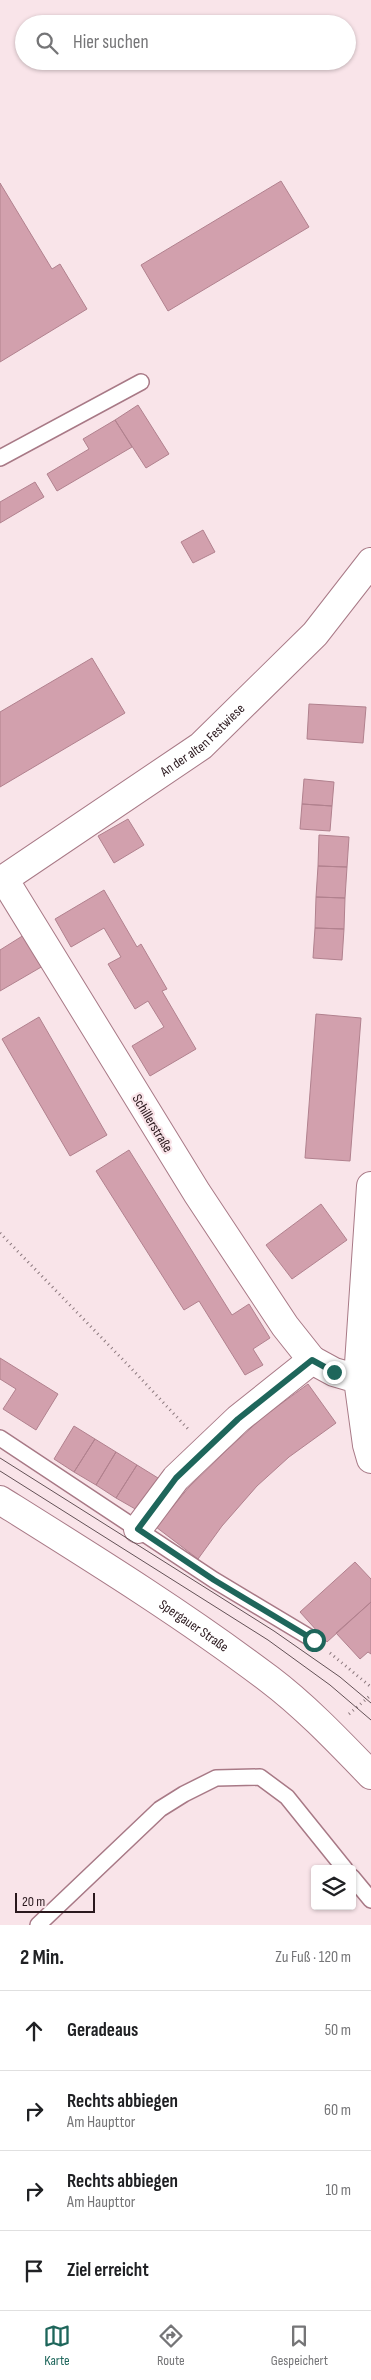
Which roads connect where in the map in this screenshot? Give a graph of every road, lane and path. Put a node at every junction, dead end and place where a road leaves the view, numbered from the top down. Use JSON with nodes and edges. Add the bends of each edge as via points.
{"nodes":[{"id":1,"x":141,"y":382,"type":"dead end"},
{"id":2,"x":0,"y":458,"type":"edge"},
{"id":3,"x":371,"y":562,"type":"edge"},
{"id":4,"x":2,"y":880,"type":"edge"},
{"id":5,"x":371,"y":1186,"type":"edge"},
{"id":6,"x":0,"y":1233,"type":"edge"},
{"id":7,"x":312,"y":1360,"type":"junction"},
{"id":8,"x":358,"y":1379,"type":"junction"},
{"id":9,"x":0,"y":1438,"type":"edge"},
{"id":10,"x":206,"y":1449,"type":"junction"},
{"id":11,"x":371,"y":1459,"type":"edge"},
{"id":12,"x":0,"y":1500,"type":"edge"},
{"id":13,"x":138,"y":1529,"type":"junction"},
{"id":14,"x":314,"y":1640,"type":"joint"},
{"id":15,"x":371,"y":1687,"type":"edge"},
{"id":16,"x":371,"y":1775,"type":"edge"},
{"id":17,"x":342,"y":1865,"type":"edge"},
{"id":18,"x":356,"y":1882,"type":"edge"},
{"id":19,"x":371,"y":1900,"type":"edge"},
{"id":20,"x":38,"y":1925,"type":"edge"}],
"edges":[{"from":1,"to":2,"type":"lane"},
{"from":3,"to":4,"type":"street","name":"An der alten Festwiese","via":[[314,634],[201,746]]},
{"from":4,"to":7,"type":"street","name":"Schillerstraße","via":[[197,1193],[285,1326]]},
{"from":5,"to":8,"type":"street"},
{"from":6,"to":10,"type":"path"},
{"from":7,"to":8,"type":"street","via":[[334,1372]]},
{"from":7,"to":10,"type":"street"},
{"from":8,"to":11,"type":"street"},
{"from":9,"to":13,"type":"lane"},
{"from":10,"to":13,"type":"street","via":[[176,1478]]},
{"from":12,"to":16,"type":"street","name":"Spergauer Straße","via":[[83,1552],[270,1680],[333,1735]]},
{"from":13,"to":14,"type":"lane","via":[[214,1580]]},
{"from":14,"to":15,"type":"path"},
{"from":17,"to":20,"type":"lane","via":[[287,1797],[260,1777],[216,1778],[160,1809]]},
{"from":18,"to":19,"type":"lane"}]}
